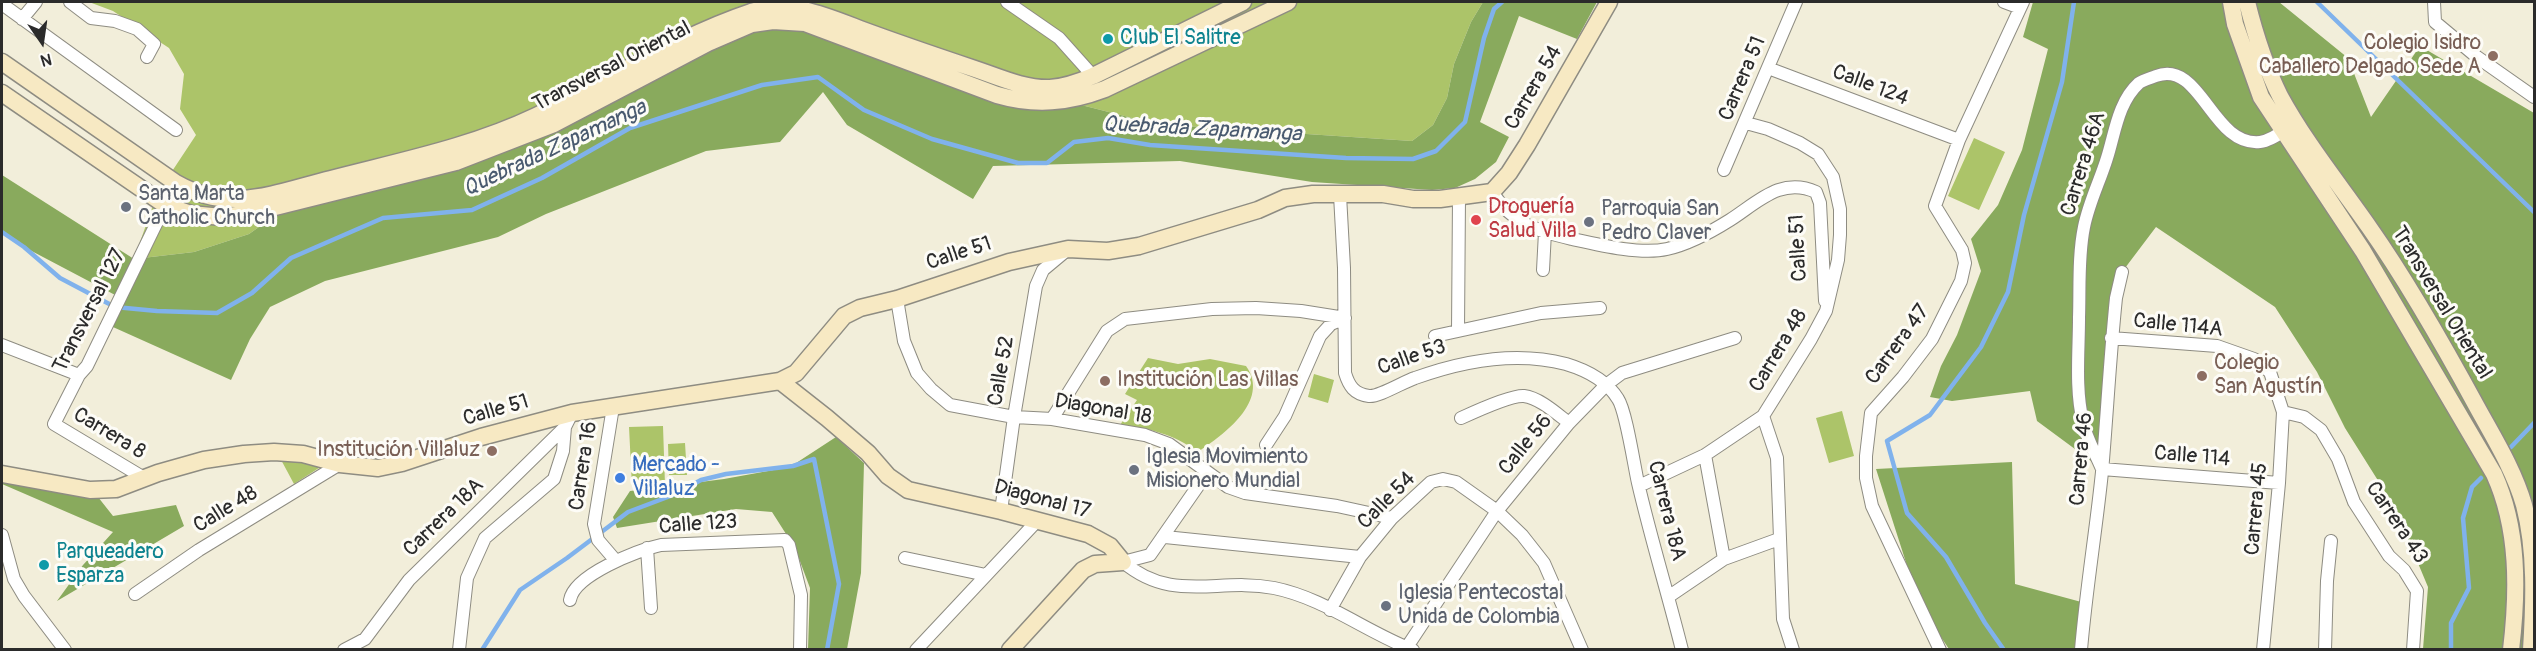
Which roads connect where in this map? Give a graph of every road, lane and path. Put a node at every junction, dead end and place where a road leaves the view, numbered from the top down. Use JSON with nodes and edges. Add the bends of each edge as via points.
{"nodes":[{"id":1,"x":36,"y":2,"type":"edge"},
{"id":2,"x":70,"y":2,"type":"edge"},
{"id":3,"x":1007,"y":2,"type":"edge"},
{"id":4,"x":1243,"y":2,"type":"edge"},
{"id":5,"x":1288,"y":2,"type":"edge"},
{"id":6,"x":1609,"y":2,"type":"edge"},
{"id":7,"x":1796,"y":2,"type":"edge"},
{"id":8,"x":2004,"y":2,"type":"edge"},
{"id":9,"x":2231,"y":2,"type":"edge"},
{"id":10,"x":2247,"y":2,"type":"edge"},
{"id":11,"x":2433,"y":3,"type":"edge"},
{"id":12,"x":2,"y":4,"type":"edge"},
{"id":13,"x":2022,"y":5,"type":"edge"},
{"id":14,"x":22,"y":19,"type":"junction"},
{"id":15,"x":147,"y":57,"type":"dead end"},
{"id":16,"x":2,"y":62,"type":"edge"},
{"id":17,"x":1768,"y":68,"type":"junction"},
{"id":18,"x":1093,"y":76,"type":"junction"},
{"id":19,"x":2,"y":93,"type":"edge"},
{"id":20,"x":2535,"y":97,"type":"edge"},
{"id":21,"x":1746,"y":123,"type":"junction"},
{"id":22,"x":2289,"y":128,"type":"junction"},
{"id":23,"x":176,"y":130,"type":"dead end"},
{"id":24,"x":1959,"y":140,"type":"junction"},
{"id":25,"x":1724,"y":170,"type":"dead end"},
{"id":26,"x":176,"y":183,"type":"junction"},
{"id":27,"x":1492,"y":192,"type":"junction"},
{"id":28,"x":1340,"y":195,"type":"junction"},
{"id":29,"x":1459,"y":197,"type":"junction"},
{"id":30,"x":165,"y":205,"type":"junction"},
{"id":31,"x":1545,"y":232,"type":"junction"},
{"id":32,"x":1068,"y":249,"type":"junction"},
{"id":33,"x":1543,"y":270,"type":"dead end"},
{"id":34,"x":2122,"y":272,"type":"dead end"},
{"id":35,"x":897,"y":299,"type":"junction"},
{"id":36,"x":1600,"y":308,"type":"dead end"},
{"id":37,"x":1826,"y":311,"type":"junction"},
{"id":38,"x":1345,"y":318,"type":"junction"},
{"id":39,"x":1458,"y":331,"type":"junction"},
{"id":40,"x":1435,"y":336,"type":"dead end"},
{"id":41,"x":1735,"y":338,"type":"dead end"},
{"id":42,"x":2111,"y":338,"type":"junction"},
{"id":43,"x":2,"y":345,"type":"edge"},
{"id":44,"x":2270,"y":372,"type":"joint"},
{"id":45,"x":79,"y":375,"type":"junction"},
{"id":46,"x":780,"y":381,"type":"junction"},
{"id":47,"x":1606,"y":385,"type":"junction"},
{"id":48,"x":614,"y":406,"type":"junction"},
{"id":49,"x":2283,"y":412,"type":"junction"},
{"id":50,"x":1763,"y":416,"type":"junction"},
{"id":51,"x":1014,"y":417,"type":"junction"},
{"id":52,"x":1461,"y":418,"type":"dead end"},
{"id":53,"x":1052,"y":419,"type":"junction"},
{"id":54,"x":568,"y":420,"type":"junction"},
{"id":55,"x":1569,"y":423,"type":"junction"},
{"id":56,"x":54,"y":424,"type":"joint"},
{"id":57,"x":1266,"y":445,"type":"dead end"},
{"id":58,"x":1705,"y":455,"type":"junction"},
{"id":59,"x":340,"y":464,"type":"junction"},
{"id":60,"x":2102,"y":469,"type":"junction"},
{"id":61,"x":1208,"y":473,"type":"junction"},
{"id":62,"x":2,"y":474,"type":"edge"},
{"id":63,"x":144,"y":478,"type":"junction"},
{"id":64,"x":2279,"y":483,"type":"junction"},
{"id":65,"x":1639,"y":486,"type":"junction"},
{"id":66,"x":1001,"y":511,"type":"junction"},
{"id":67,"x":1497,"y":511,"type":"junction"},
{"id":68,"x":1392,"y":518,"type":"junction"},
{"id":69,"x":1037,"y":521,"type":"junction"},
{"id":70,"x":2,"y":535,"type":"edge"},
{"id":71,"x":1165,"y":537,"type":"junction"},
{"id":72,"x":1779,"y":539,"type":"junction"},
{"id":73,"x":2331,"y":541,"type":"dead end"},
{"id":74,"x":647,"y":548,"type":"junction"},
{"id":75,"x":1360,"y":557,"type":"junction"},
{"id":76,"x":905,"y":558,"type":"dead end"},
{"id":77,"x":1724,"y":559,"type":"junction"},
{"id":78,"x":616,"y":561,"type":"junction"},
{"id":79,"x":1123,"y":562,"type":"junction"},
{"id":80,"x":987,"y":575,"type":"junction"},
{"id":81,"x":135,"y":594,"type":"dead end"},
{"id":82,"x":1668,"y":597,"type":"junction"},
{"id":83,"x":570,"y":600,"type":"dead end"},
{"id":84,"x":651,"y":608,"type":"dead end"},
{"id":85,"x":1330,"y":610,"type":"junction"},
{"id":86,"x":364,"y":644,"type":"edge"},
{"id":87,"x":1408,"y":649,"type":"edge"},
{"id":88,"x":65,"y":650,"type":"edge"},
{"id":89,"x":344,"y":650,"type":"edge"},
{"id":90,"x":459,"y":650,"type":"edge"},
{"id":91,"x":800,"y":650,"type":"edge"},
{"id":92,"x":916,"y":650,"type":"edge"},
{"id":93,"x":1010,"y":650,"type":"edge"},
{"id":94,"x":1582,"y":650,"type":"edge"},
{"id":95,"x":1682,"y":650,"type":"edge"},
{"id":96,"x":1793,"y":650,"type":"edge"},
{"id":97,"x":1940,"y":650,"type":"edge"},
{"id":98,"x":2081,"y":650,"type":"edge"},
{"id":99,"x":2263,"y":650,"type":"edge"},
{"id":100,"x":2325,"y":650,"type":"edge"},
{"id":101,"x":2413,"y":650,"type":"edge"},
{"id":102,"x":2511,"y":650,"type":"edge"},
{"id":103,"x":2530,"y":650,"type":"edge"}],
"edges":[{"from":1,"to":14,"type":"street"},
{"from":2,"to":15,"type":"street","via":[[91,18],[137,29],[154,44]]},
{"from":3,"to":18,"type":"street","via":[[1059,38]]},
{"from":4,"to":18,"type":"main road","name":"Transversal Oriental"},
{"from":5,"to":30,"type":"main road","name":"Transversal Oriental","via":[[1105,89],[1047,103],[997,95],[805,23],[752,24],[554,124],[456,162],[251,213],[222,217],[191,214]]},
{"from":6,"to":27,"type":"main road","name":"Carrera 54","via":[[1527,145]]},
{"from":7,"to":17,"type":"street","name":"Carrera 51"},
{"from":8,"to":13,"type":"street"},
{"from":9,"to":22,"type":"main road","name":"Transversal Oriental","via":[[2261,97]]},
{"from":10,"to":22,"type":"main road","name":"Transversal Oriental"},
{"from":11,"to":20,"type":"street","via":[[2436,22],[2477,57]]},
{"from":12,"to":14,"type":"street"},
{"from":13,"to":24,"type":"street","name":"Carrera 47"},
{"from":14,"to":23,"type":"street"},
{"from":16,"to":26,"type":"main road","name":"Transversal Oriental"},
{"from":17,"to":21,"type":"street","name":"Carrera 51"},
{"from":17,"to":24,"type":"street","name":"Calle 124"},
{"from":18,"to":26,"type":"main road","name":"Transversal Oriental","via":[[1051,88],[1017,83],[803,8],[759,9],[716,24],[535,117],[456,147],[233,201],[205,197]]},
{"from":19,"to":30,"type":"main road","name":"Transversal Oriental"},
{"from":21,"to":25,"type":"street","name":"Carrera 51"},
{"from":21,"to":37,"type":"street","name":"Carrera 48","via":[[1768,129],[1818,154],[1833,177],[1840,209],[1840,235]]},
{"from":22,"to":60,"type":"street","name":"Carrera 46A","via":[[2260,142],[2244,140],[2217,120],[2194,88],[2172,74],[2140,83],[2120,111],[2107,159],[2090,200],[2080,270],[2078,381],[2083,423]]},
{"from":22,"to":102,"type":"main road","name":"Transversal Oriental","via":[[2503,494],[2513,542],[2515,579]]},
{"from":22,"to":103,"type":"main road","name":"Transversal Oriental","via":[[2381,244],[2448,353],[2513,474],[2529,532]]},
{"from":24,"to":97,"type":"street","name":"Carrera 47","via":[[1935,206],[1962,250],[1965,263],[1961,281],[1932,339],[1871,413],[1866,456],[1872,506]]},
{"from":26,"to":30,"type":"street","name":"Transversal 127"},
{"from":27,"to":29,"type":"main road","name":"Calle 51"},
{"from":27,"to":31,"type":"street","name":"Calle 51","via":[[1516,220]]},
{"from":28,"to":29,"type":"main road","name":"Calle 51"},
{"from":28,"to":32,"type":"main road","name":"Calle 51","via":[[1286,198],[1139,246],[1108,251]]},
{"from":28,"to":38,"type":"street","name":"Calle 53"},
{"from":29,"to":39,"type":"street"},
{"from":30,"to":45,"type":"street","name":"Transversal 127","via":[[87,366]]},
{"from":31,"to":33,"type":"street"},
{"from":31,"to":37,"type":"street","name":"Calle 51","via":[[1608,247],[1652,252],[1670,249],[1706,235],[1774,190],[1805,187],[1816,192],[1820,203]]},
{"from":32,"to":35,"type":"main road","name":"Calle 51","via":[[998,265]]},
{"from":32,"to":51,"type":"street","name":"Calle 52","via":[[1043,270],[1036,286]]},
{"from":34,"to":42,"type":"street","name":"Carrera 46"},
{"from":35,"to":46,"type":"main road","name":"Calle 51","via":[[844,316],[796,373]]},
{"from":35,"to":51,"type":"street","name":"Diagonal 18","via":[[904,341],[917,372],[931,389],[950,405]]},
{"from":36,"to":39,"type":"street","via":[[1541,313]]},
{"from":37,"to":50,"type":"street","name":"Carrera 48"},
{"from":38,"to":47,"type":"street","name":"Calle 53","via":[[1348,384],[1355,392],[1371,397],[1414,378],[1465,363],[1499,359],[1566,364]]},
{"from":38,"to":53,"type":"street","via":[[1256,308],[1125,319],[1107,331]]},
{"from":38,"to":57,"type":"street","via":[[1331,324],[1320,336],[1285,416]]},
{"from":39,"to":40,"type":"street"},
{"from":41,"to":47,"type":"street","name":"Calle 56","via":[[1622,373]]},
{"from":42,"to":44,"type":"street","name":"Calle 114A","via":[[2217,346],[2254,359]]},
{"from":42,"to":60,"type":"street","name":"Carrera 46"},
{"from":43,"to":45,"type":"street"},
{"from":44,"to":49,"type":"street","name":"Carrera 45"},
{"from":45,"to":56,"type":"street","name":"Transversal 127"},
{"from":46,"to":48,"type":"main road","name":"Calle 51"},
{"from":46,"to":66,"type":"main road","name":"Diagonal 17","via":[[908,490]]},
{"from":47,"to":55,"type":"street","name":"Calle 56"},
{"from":47,"to":65,"type":"street","name":"Carrera 18A","via":[[1619,400]]},
{"from":48,"to":54,"type":"main road","name":"Calle 51"},
{"from":48,"to":78,"type":"street","name":"Carrera 16","via":[[594,524],[598,540]]},
{"from":49,"to":64,"type":"street","name":"Carrera 45"},
{"from":49,"to":101,"type":"street","name":"Carrera 43","via":[[2304,417],[2321,430],[2338,459],[2354,502],[2417,591]]},
{"from":50,"to":58,"type":"street"},
{"from":50,"to":72,"type":"street","name":"Carrera 48","via":[[1777,458]]},
{"from":51,"to":53,"type":"street","name":"Diagonal 18"},
{"from":51,"to":66,"type":"street","name":"Calle 52"},
{"from":52,"to":55,"type":"street","via":[[1483,407],[1524,396]]},
{"from":53,"to":61,"type":"street","name":"Diagonal 18","via":[[1145,435],[1169,444]]},
{"from":54,"to":59,"type":"main road","name":"Calle 51","via":[[481,437],[378,468]]},
{"from":54,"to":86,"type":"street","name":"Carrera 18A","via":[[409,580]]},
{"from":54,"to":90,"type":"street","via":[[555,479],[485,538],[467,579]]},
{"from":55,"to":67,"type":"street","name":"Calle 56"},
{"from":56,"to":63,"type":"street","name":"Carrera 8"},
{"from":58,"to":65,"type":"street"},
{"from":58,"to":77,"type":"street"},
{"from":59,"to":63,"type":"main road","name":"Calle 51","via":[[303,454],[254,453],[204,460]]},
{"from":59,"to":81,"type":"street","name":"Calle 48"},
{"from":60,"to":64,"type":"street","name":"Calle 114"},
{"from":60,"to":98,"type":"street","name":"Carrera 46"},
{"from":61,"to":68,"type":"street","name":"Diagonal 18","via":[[1245,493]]},
{"from":61,"to":71,"type":"street"},
{"from":62,"to":63,"type":"main road","name":"Calle 51","via":[[90,490],[116,489]]},
{"from":64,"to":99,"type":"street","name":"Carrera 45"},
{"from":65,"to":82,"type":"street","name":"Carrera 18A"},
{"from":66,"to":69,"type":"main road","name":"Diagonal 17"},
{"from":67,"to":68,"type":"street","name":"Calle 54","via":[[1456,482],[1443,479],[1431,482]]},
{"from":67,"to":87,"type":"street","name":"Calle 56"},
{"from":67,"to":94,"type":"street","via":[[1544,563]]},
{"from":68,"to":75,"type":"street","name":"Calle 54"},
{"from":69,"to":79,"type":"main road","name":"Diagonal 17","via":[[1099,538]]},
{"from":69,"to":80,"type":"street"},
{"from":70,"to":88,"type":"street","via":[[14,579]]},
{"from":71,"to":75,"type":"street"},
{"from":71,"to":79,"type":"street","via":[[1150,555]]},
{"from":72,"to":77,"type":"street"},
{"from":72,"to":96,"type":"street","name":"Carrera 48","via":[[1783,619]]},
{"from":73,"to":100,"type":"street"},
{"from":74,"to":78,"type":"street","name":"Calle 123"},
{"from":74,"to":84,"type":"street"},
{"from":74,"to":91,"type":"street","name":"Calle 123","via":[[785,540],[801,595]]},
{"from":75,"to":85,"type":"street","name":"Calle 54"},
{"from":76,"to":80,"type":"street"},
{"from":77,"to":82,"type":"street"},
{"from":78,"to":83,"type":"street","name":"Calle 123","via":[[577,585]]},
{"from":79,"to":85,"type":"street","name":"Diagonal 17","via":[[1165,586],[1272,588],[1301,595]]},
{"from":79,"to":93,"type":"main road","via":[[1095,564],[1083,570]]},
{"from":80,"to":92,"type":"street"},
{"from":82,"to":95,"type":"street","name":"Carrera 18A"},
{"from":85,"to":87,"type":"street","name":"Diagonal 17"},
{"from":86,"to":89,"type":"street","name":"Carrera 18A"}]}
